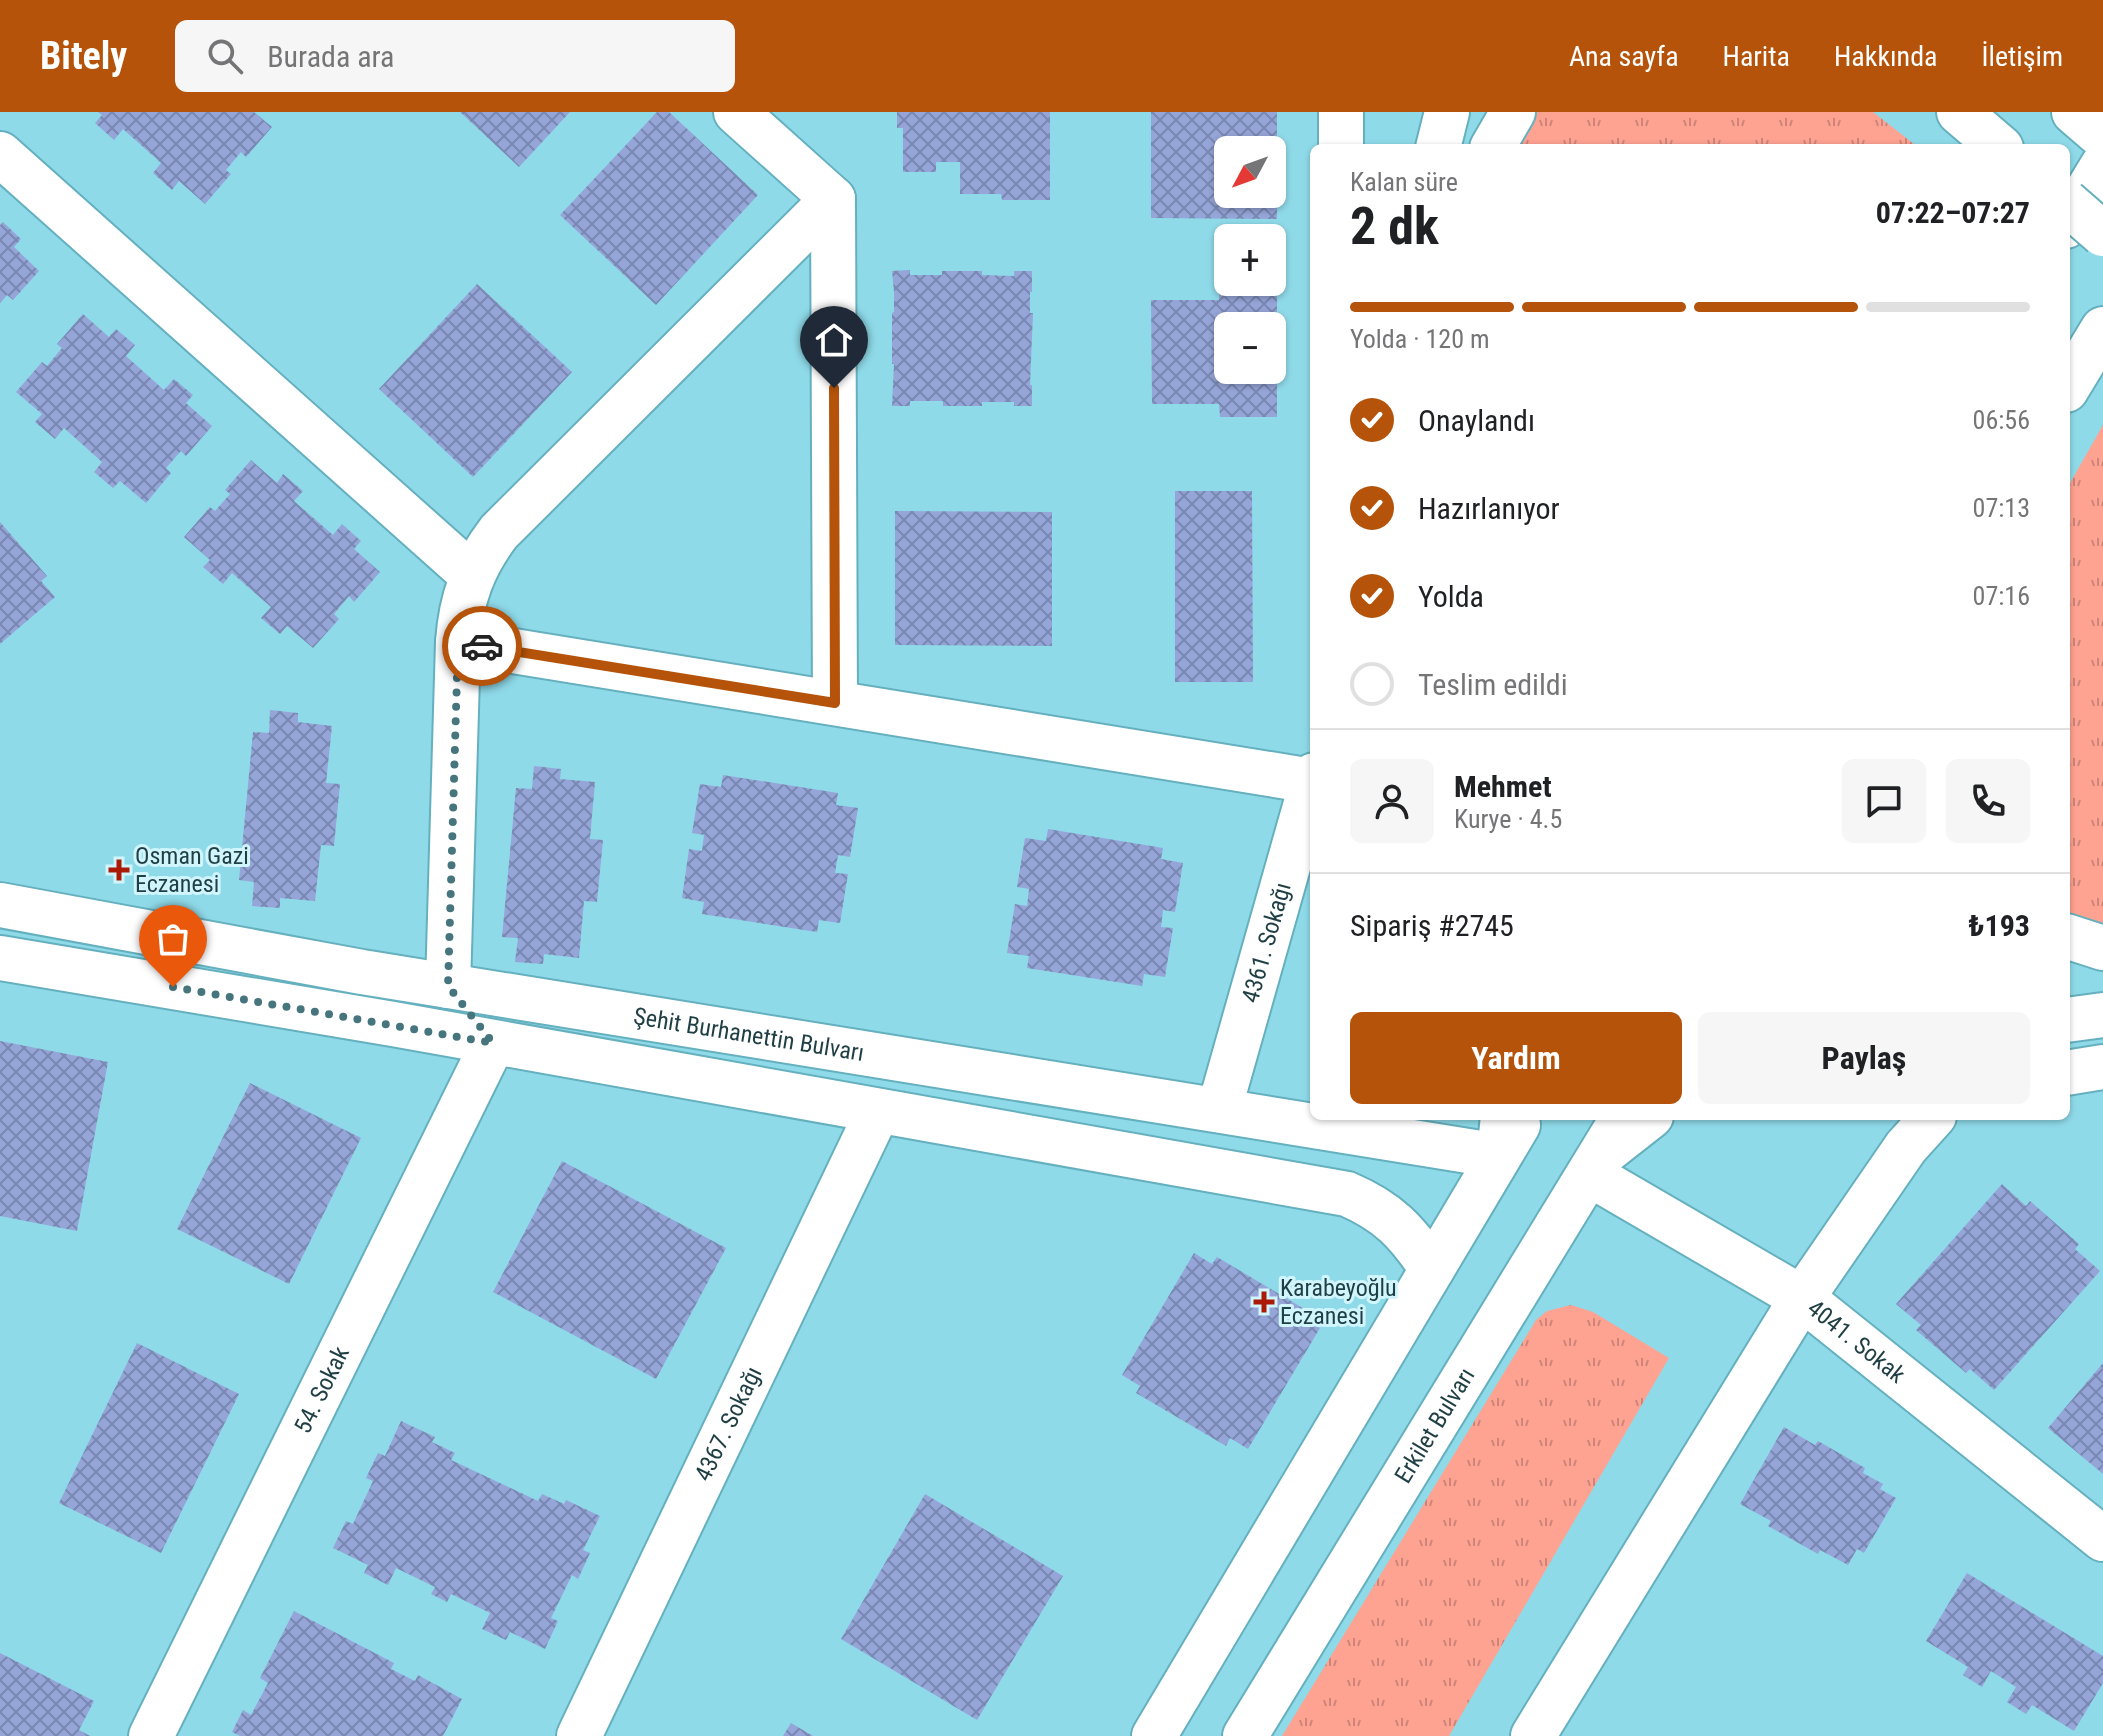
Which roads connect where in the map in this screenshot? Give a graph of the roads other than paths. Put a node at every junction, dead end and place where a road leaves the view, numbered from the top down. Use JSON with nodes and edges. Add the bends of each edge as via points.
{"nodes":[{"id":1,"x":736,"y":112,"type":"edge"},
{"id":2,"x":1341,"y":112,"type":"edge"},
{"id":3,"x":1447,"y":112,"type":"edge"},
{"id":4,"x":1513,"y":112,"type":"edge"},
{"id":5,"x":1959,"y":112,"type":"edge"},
{"id":6,"x":2074,"y":112,"type":"edge"},
{"id":7,"x":2103,"y":137,"type":"edge"},
{"id":8,"x":1341,"y":144,"type":"edge"},
{"id":9,"x":1439,"y":144,"type":"edge"},
{"id":10,"x":1494,"y":144,"type":"edge"},
{"id":11,"x":1996,"y":144,"type":"edge"},
{"id":12,"x":0,"y":154,"type":"edge"},
{"id":13,"x":2103,"y":165,"type":"edge"},
{"id":14,"x":833,"y":199,"type":"junction"},
{"id":15,"x":2070,"y":205,"type":"edge"},
{"id":16,"x":2070,"y":219,"type":"edge"},
{"id":17,"x":2103,"y":234,"type":"edge"},
{"id":18,"x":2103,"y":329,"type":"edge"},
{"id":19,"x":2070,"y":383,"type":"edge"},
{"id":20,"x":472,"y":575,"type":"junction"},
{"id":21,"x":458,"y":642,"type":"junction"},
{"id":22,"x":835,"y":703,"type":"junction"},
{"id":23,"x":1310,"y":778,"type":"edge"},
{"id":24,"x":1310,"y":789,"type":"edge"},
{"id":25,"x":0,"y":905,"type":"edge"},
{"id":26,"x":2070,"y":937,"type":"edge"},
{"id":27,"x":2103,"y":948,"type":"edge"},
{"id":28,"x":0,"y":958,"type":"edge"},
{"id":29,"x":448,"y":986,"type":"junction"},
{"id":30,"x":2103,"y":1015,"type":"edge"},
{"id":31,"x":2070,"y":1019,"type":"edge"},
{"id":32,"x":493,"y":1043,"type":"junction"},
{"id":33,"x":2103,"y":1067,"type":"edge"},
{"id":34,"x":2070,"y":1072,"type":"edge"},
{"id":35,"x":1219,"y":1110,"type":"junction"},
{"id":36,"x":878,"y":1111,"type":"junction"},
{"id":37,"x":1310,"y":1118,"type":"edge"},
{"id":38,"x":1327,"y":1120,"type":"edge"},
{"id":39,"x":1519,"y":1120,"type":"edge"},
{"id":40,"x":1622,"y":1120,"type":"edge"},
{"id":41,"x":1646,"y":1120,"type":"edge"},
{"id":42,"x":1930,"y":1120,"type":"edge"},
{"id":43,"x":1501,"y":1136,"type":"edge"},
{"id":44,"x":1594,"y":1165,"type":"junction"},
{"id":45,"x":1432,"y":1269,"type":"junction"},
{"id":46,"x":1802,"y":1298,"type":"junction"},
{"id":47,"x":2103,"y":1539,"type":"edge"},
{"id":48,"x":151,"y":1736,"type":"edge"},
{"id":49,"x":579,"y":1736,"type":"edge"},
{"id":50,"x":1154,"y":1736,"type":"edge"},
{"id":51,"x":1245,"y":1736,"type":"edge"},
{"id":52,"x":1533,"y":1736,"type":"edge"}],
"edges":[{"from":1,"to":14,"type":"main road"},
{"from":2,"to":8,"type":"main road"},
{"from":3,"to":9,"type":"main road"},
{"from":4,"to":10,"type":"main road"},
{"from":5,"to":11,"type":"main road"},
{"from":6,"to":7,"type":"main road"},
{"from":12,"to":20,"type":"main road"},
{"from":13,"to":16,"type":"main road"},
{"from":14,"to":20,"type":"main road","via":[[499,532]]},
{"from":14,"to":22,"type":"main road"},
{"from":15,"to":17,"type":"main road","bridge":true},
{"from":18,"to":19,"type":"main road"},
{"from":20,"to":21,"type":"main road"},
{"from":21,"to":22,"type":"main road"},
{"from":21,"to":29,"type":"main road"},
{"from":22,"to":23,"type":"main road"},
{"from":24,"to":35,"type":"main road","name":"4361. Sokağı"},
{"from":25,"to":29,"type":"main road","name":"Şehit Burhanettin Bulvarı"},
{"from":26,"to":27,"type":"main road"},
{"from":28,"to":32,"type":"main road","name":"Şehit Burhanettin Bulvarı"},
{"from":29,"to":32,"type":"main road"},
{"from":29,"to":35,"type":"main road","name":"Şehit Burhanettin Bulvarı"},
{"from":30,"to":31,"type":"main road"},
{"from":32,"to":36,"type":"main road","name":"Şehit Burhanettin Bulvarı"},
{"from":32,"to":48,"type":"main road","name":"54. Sokak"},
{"from":33,"to":34,"type":"main road"},
{"from":35,"to":37,"type":"main road","name":"Şehit Burhanettin Bulvarı"},
{"from":36,"to":45,"type":"main road","name":"Şehit Burhanettin Bulvarı","via":[[1347,1194],[1374,1205],[1395,1222]]},
{"from":36,"to":49,"type":"main road","name":"4367. Sokağı"},
{"from":38,"to":43,"type":"main road","name":"Şehit Burhanettin Bulvarı"},
{"from":39,"to":43,"type":"main road"},
{"from":40,"to":44,"type":"main road","name":"Erkilet Bulvarı"},
{"from":41,"to":44,"type":"main road"},
{"from":42,"to":46,"type":"main road"},
{"from":43,"to":45,"type":"main road"},
{"from":44,"to":46,"type":"main road","name":"4041. Sokak"},
{"from":44,"to":51,"type":"main road","name":"Erkilet Bulvarı"},
{"from":45,"to":50,"type":"main road"},
{"from":46,"to":47,"type":"main road","name":"4041. Sokak"},
{"from":46,"to":52,"type":"main road"}]}
